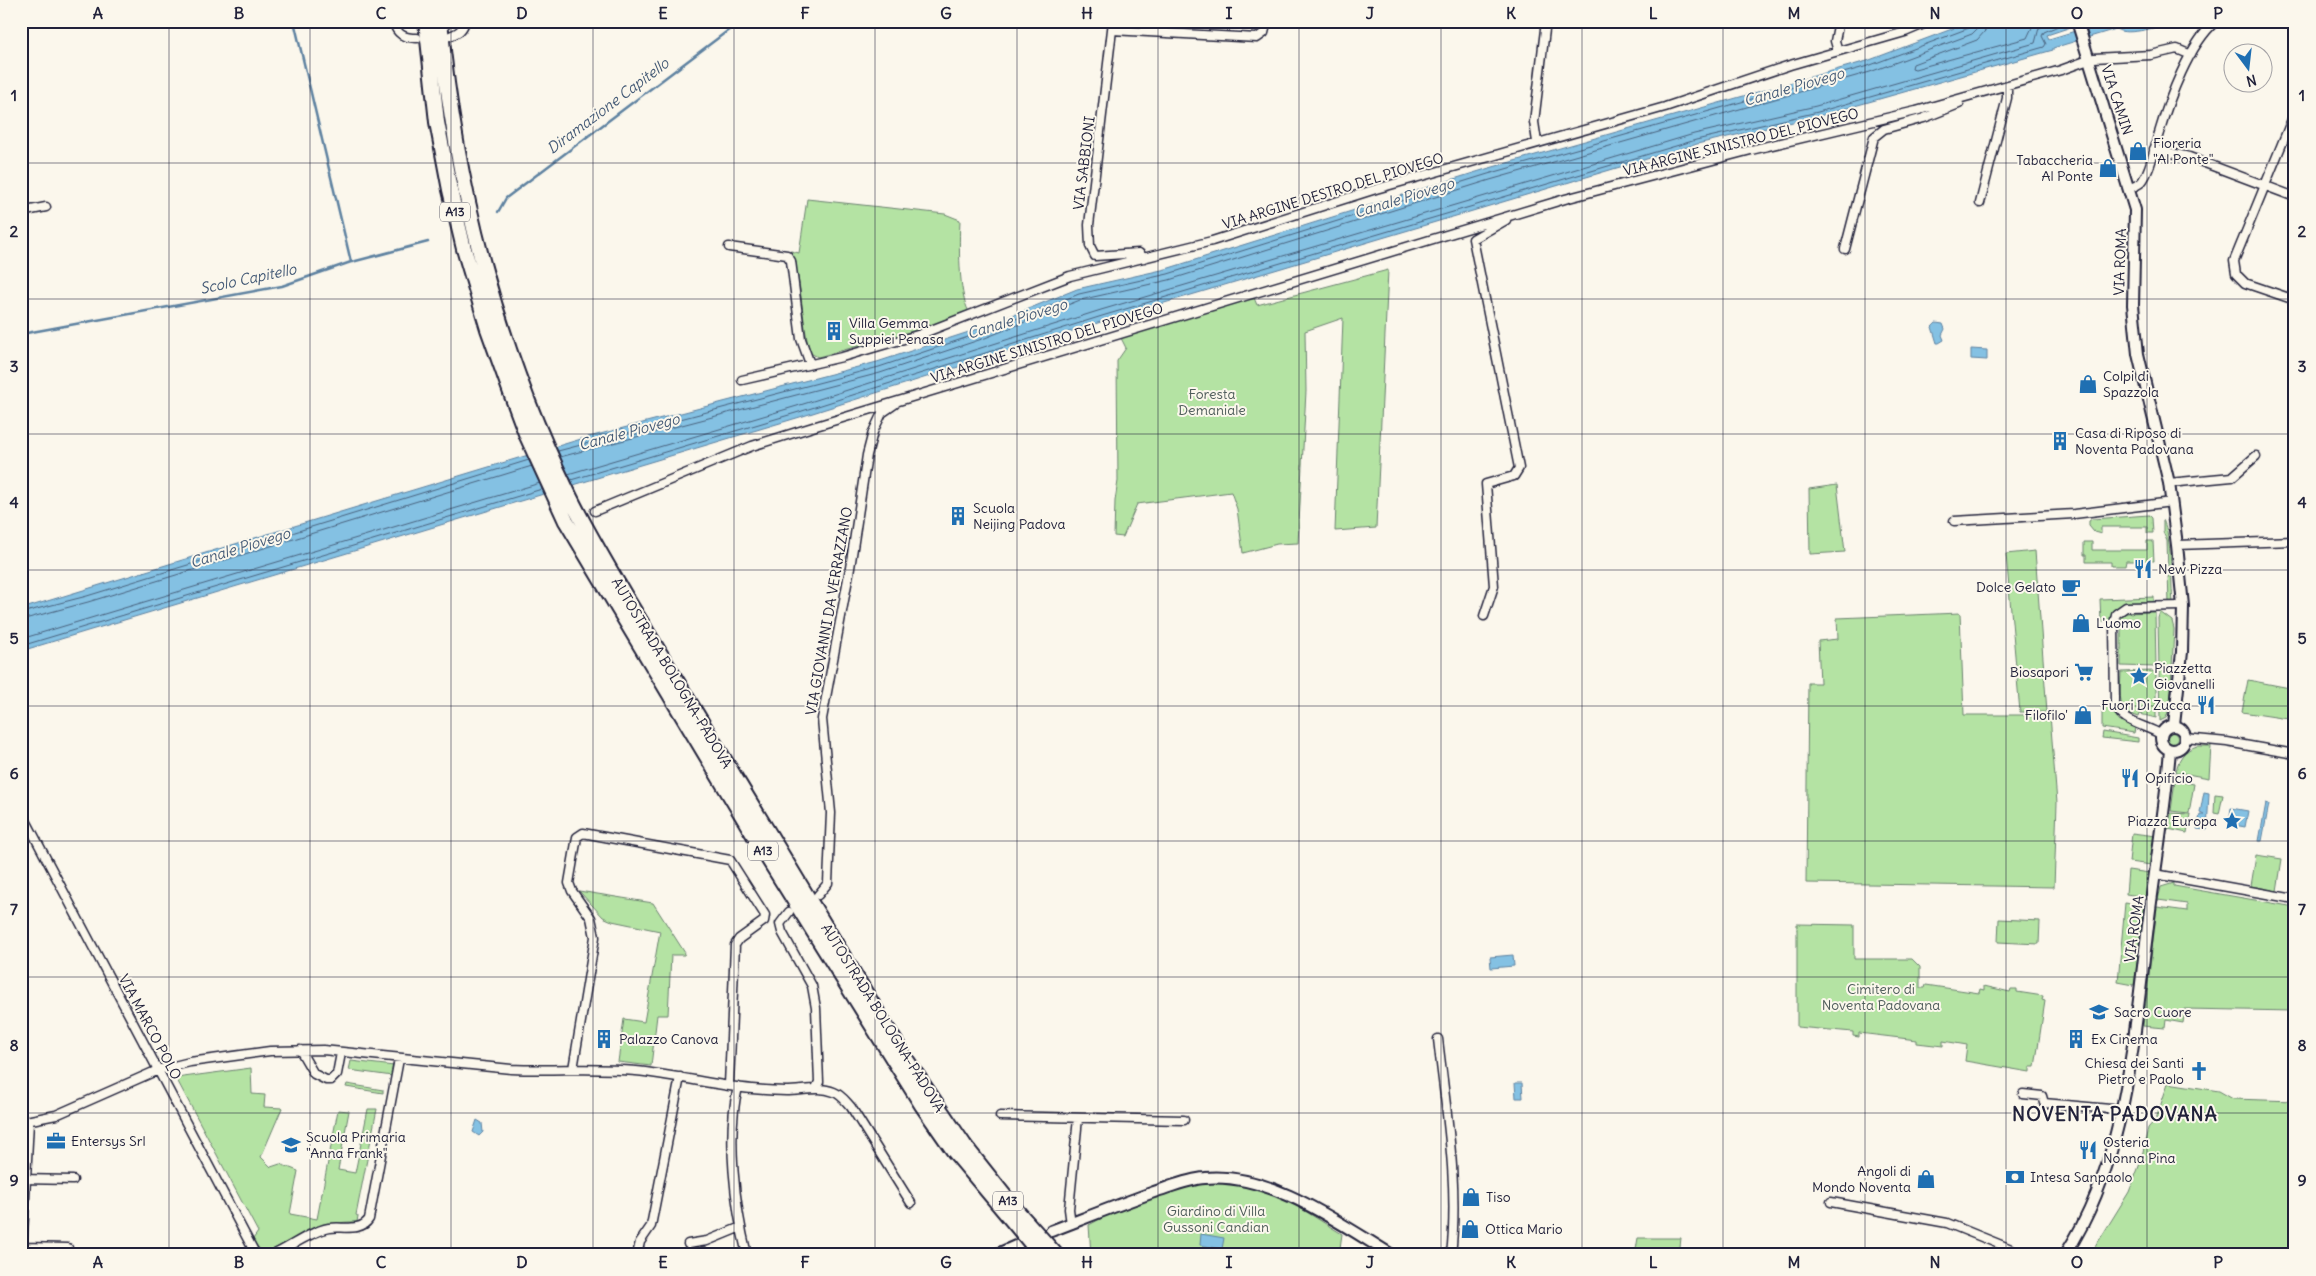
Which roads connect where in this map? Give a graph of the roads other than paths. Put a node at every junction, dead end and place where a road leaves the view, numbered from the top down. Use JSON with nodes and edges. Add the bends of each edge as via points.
{"nodes":[{"id":1,"x":394,"y":21,"type":"edge"},
{"id":2,"x":426,"y":21,"type":"edge"},
{"id":3,"x":440,"y":21,"type":"edge"},
{"id":4,"x":465,"y":21,"type":"edge"},
{"id":5,"x":1267,"y":21,"type":"edge"},
{"id":6,"x":1546,"y":21,"type":"edge"},
{"id":7,"x":1839,"y":21,"type":"edge"},
{"id":8,"x":1931,"y":21,"type":"edge"},
{"id":9,"x":2077,"y":21,"type":"edge"},
{"id":10,"x":2216,"y":21,"type":"edge"},
{"id":11,"x":1113,"y":26,"type":"edge"},
{"id":12,"x":450,"y":36,"type":"dead end"},
{"id":13,"x":417,"y":38,"type":"dead end"},
{"id":14,"x":1838,"y":51,"type":"junction"},
{"id":15,"x":2191,"y":55,"type":"junction"},
{"id":16,"x":2089,"y":59,"type":"junction"},
{"id":17,"x":2006,"y":86,"type":"junction"},
{"id":18,"x":1976,"y":94,"type":"junction"},
{"id":19,"x":2295,"y":112,"type":"edge"},
{"id":20,"x":1537,"y":142,"type":"junction"},
{"id":21,"x":2154,"y":149,"type":"junction"},
{"id":22,"x":2264,"y":185,"type":"junction"},
{"id":23,"x":2130,"y":188,"type":"junction"},
{"id":24,"x":2295,"y":197,"type":"edge"},
{"id":25,"x":1980,"y":203,"type":"dead end"},
{"id":26,"x":46,"y":207,"type":"dead end"},
{"id":27,"x":21,"y":212,"type":"edge"},
{"id":28,"x":1512,"y":216,"type":"junction"},
{"id":29,"x":729,"y":247,"type":"dead end"},
{"id":30,"x":1845,"y":249,"type":"dead end"},
{"id":31,"x":1144,"y":258,"type":"junction"},
{"id":32,"x":2295,"y":300,"type":"edge"},
{"id":33,"x":810,"y":364,"type":"junction"},
{"id":34,"x":742,"y":380,"type":"dead end"},
{"id":35,"x":519,"y":396,"type":"junction"},
{"id":36,"x":901,"y":401,"type":"junction"},
{"id":37,"x":2256,"y":456,"type":"dead end"},
{"id":38,"x":2169,"y":483,"type":"junction"},
{"id":39,"x":2172,"y":502,"type":"junction"},
{"id":40,"x":595,"y":511,"type":"dead end"},
{"id":41,"x":1954,"y":521,"type":"dead end"},
{"id":42,"x":2295,"y":541,"type":"edge"},
{"id":43,"x":2177,"y":545,"type":"junction"},
{"id":44,"x":2183,"y":606,"type":"junction"},
{"id":45,"x":1484,"y":616,"type":"dead end"},
{"id":46,"x":2174,"y":725,"type":"junction"},
{"id":47,"x":2160,"y":734,"type":"junction"},
{"id":48,"x":2185,"y":738,"type":"junction"},
{"id":49,"x":2170,"y":750,"type":"junction"},
{"id":50,"x":2295,"y":754,"type":"edge"},
{"id":51,"x":21,"y":811,"type":"edge"},
{"id":52,"x":2155,"y":874,"type":"junction"},
{"id":53,"x":818,"y":895,"type":"dead end"},
{"id":54,"x":2295,"y":899,"type":"edge"},
{"id":55,"x":789,"y":912,"type":"dead end"},
{"id":56,"x":1438,"y":1039,"type":"dead end"},
{"id":57,"x":300,"y":1050,"type":"junction"},
{"id":58,"x":341,"y":1053,"type":"junction"},
{"id":59,"x":400,"y":1059,"type":"junction"},
{"id":60,"x":573,"y":1069,"type":"junction"},
{"id":61,"x":158,"y":1070,"type":"junction"},
{"id":62,"x":680,"y":1077,"type":"junction"},
{"id":63,"x":729,"y":1085,"type":"junction"},
{"id":64,"x":738,"y":1087,"type":"junction"},
{"id":65,"x":816,"y":1088,"type":"junction"},
{"id":66,"x":2023,"y":1094,"type":"dead end"},
{"id":67,"x":2121,"y":1110,"type":"junction"},
{"id":68,"x":1000,"y":1116,"type":"dead end"},
{"id":69,"x":1078,"y":1118,"type":"junction"},
{"id":70,"x":1184,"y":1120,"type":"dead end"},
{"id":71,"x":25,"y":1122,"type":"edge"},
{"id":72,"x":959,"y":1148,"type":"junction"},
{"id":73,"x":24,"y":1178,"type":"edge"},
{"id":74,"x":73,"y":1180,"type":"dead end"},
{"id":75,"x":911,"y":1202,"type":"dead end"},
{"id":76,"x":1831,"y":1202,"type":"dead end"},
{"id":77,"x":1071,"y":1224,"type":"junction"},
{"id":78,"x":740,"y":1227,"type":"junction"},
{"id":79,"x":1051,"y":1232,"type":"dead end"},
{"id":80,"x":688,"y":1244,"type":"dead end"},
{"id":81,"x":1018,"y":1245,"type":"dead end"},
{"id":82,"x":68,"y":1248,"type":"dead end"},
{"id":83,"x":22,"y":1251,"type":"edge"},
{"id":84,"x":257,"y":1254,"type":"edge"},
{"id":85,"x":273,"y":1255,"type":"edge"},
{"id":86,"x":637,"y":1255,"type":"edge"},
{"id":87,"x":748,"y":1255,"type":"edge"},
{"id":88,"x":994,"y":1255,"type":"edge"},
{"id":89,"x":1041,"y":1255,"type":"edge"},
{"id":90,"x":1056,"y":1255,"type":"edge"},
{"id":91,"x":1392,"y":1255,"type":"edge"},
{"id":92,"x":1452,"y":1255,"type":"edge"},
{"id":93,"x":2026,"y":1255,"type":"edge"},
{"id":94,"x":2065,"y":1255,"type":"edge"}],
"edges":[{"from":1,"to":13,"type":"street","via":[[399,34]]},
{"from":2,"to":35,"type":"highway","name":"AUTOSTRADA BOLOGNA-PADOVA","number":"A13","via":[[437,122],[464,249],[488,329]]},
{"from":3,"to":35,"type":"highway","name":"AUTOSTRADA BOLOGNA-PADOVA","number":"A13","via":[[468,204]]},
{"from":4,"to":12,"type":"street","via":[[458,33]]},
{"from":5,"to":11,"type":"street","via":[[1264,33],[1256,38]]},
{"from":6,"to":20,"type":"street","via":[[1534,122]]},
{"from":7,"to":14,"type":"street","via":[[1835,41]]},
{"from":8,"to":14,"type":"street","name":"VIA ARGINE DESTRO DEL PIOVEGO"},
{"from":9,"to":16,"type":"street","name":"VIA CAMIN"},
{"from":10,"to":15,"type":"street"},
{"from":11,"to":31,"type":"street","name":"VIA SABBIONI","via":[[1091,212],[1090,246],[1095,256],[1139,253]]},
{"from":14,"to":20,"type":"street","name":"VIA ARGINE DESTRO DEL PIOVEGO","via":[[1665,107]]},
{"from":15,"to":16,"type":"street","name":"VIA ARGINE SINISTRO DEL PIOVEGO","via":[[2177,49],[2151,56]]},
{"from":15,"to":21,"type":"street","via":[[2164,113]]},
{"from":16,"to":17,"type":"street","name":"VIA ARGINE SINISTRO DEL PIOVEGO"},
{"from":16,"to":23,"type":"street","name":"VIA CAMIN"},
{"from":17,"to":18,"type":"street","name":"VIA ARGINE SINISTRO DEL PIOVEGO"},
{"from":17,"to":25,"type":"street","via":[[2007,98]]},
{"from":18,"to":28,"type":"street","name":"VIA ARGINE SINISTRO DEL PIOVEGO","via":[[1676,169]]},
{"from":18,"to":30,"type":"street","name":"VIA ARGINE SINISTRO DEL PIOVEGO","via":[[1924,118],[1884,129],[1874,137]]},
{"from":19,"to":22,"type":"street"},
{"from":20,"to":31,"type":"street","name":"VIA ARGINE DESTRO DEL PIOVEGO","via":[[1212,241]]},
{"from":21,"to":22,"type":"street","via":[[2189,157]]},
{"from":21,"to":23,"type":"street","via":[[2142,182]]},
{"from":22,"to":24,"type":"street"},
{"from":22,"to":32,"type":"street","via":[[2234,268],[2245,282]]},
{"from":23,"to":38,"type":"street","name":"VIA ROMA","via":[[2136,210],[2133,305],[2138,354]]},
{"from":26,"to":27,"type":"street"},
{"from":28,"to":36,"type":"street","name":"VIA ARGINE SINISTRO DEL PIOVEGO"},
{"from":28,"to":45,"type":"street","name":"VIA ARGINE SINISTRO DEL PIOVEGO","via":[[1473,239],[1519,468],[1514,476],[1486,484],[1494,586]]},
{"from":29,"to":33,"type":"street","via":[[787,255],[791,261],[801,339]]},
{"from":31,"to":33,"type":"street","name":"VIA ARGINE DESTRO DEL PIOVEGO","via":[[1070,276],[921,334]]},
{"from":33,"to":34,"type":"street","name":"VIA ARGINE DESTRO DEL PIOVEGO"},
{"from":35,"to":72,"type":"highway","name":"AUTOSTRADA BOLOGNA-PADOVA","number":"A13","via":[[557,469],[586,543]]},
{"from":36,"to":40,"type":"street","name":"VIA ARGINE SINISTRO DEL PIOVEGO","via":[[752,446]]},
{"from":36,"to":53,"type":"street","name":"VIA GIOVANNI DA VERRAZZANO","via":[[882,413],[867,455],[822,719],[830,787],[830,865],[828,883]]},
{"from":37,"to":38,"type":"street","via":[[2232,477]]},
{"from":38,"to":39,"type":"street","name":"VIA ROMA"},
{"from":39,"to":41,"type":"street","via":[[2074,514]]},
{"from":39,"to":43,"type":"street","name":"VIA ROMA"},
{"from":42,"to":43,"type":"street"},
{"from":43,"to":44,"type":"street","name":"VIA ROMA"},
{"from":44,"to":46,"type":"street","name":"VIA ROMA"},
{"from":44,"to":47,"type":"street","via":[[2126,607],[2116,614],[2114,624],[2117,711]]},
{"from":46,"to":47,"type":"street","via":[[2165,727]]},
{"from":46,"to":48,"type":"street","via":[[2183,731]]},
{"from":47,"to":49,"type":"street","via":[[2163,746]]},
{"from":48,"to":49,"type":"street","via":[[2179,749]]},
{"from":48,"to":50,"type":"street"},
{"from":49,"to":52,"type":"street","name":"VIA ROMA"},
{"from":51,"to":61,"type":"street","name":"VIA MARCO POLO"},
{"from":52,"to":54,"type":"street"},
{"from":52,"to":67,"type":"street","name":"VIA ROMA"},
{"from":55,"to":65,"type":"street","via":[[780,924],[782,932],[812,986],[816,1008],[819,1082]]},
{"from":56,"to":92,"type":"street","via":[[1449,1144],[1454,1228]]},
{"from":57,"to":58,"type":"street"},
{"from":57,"to":58,"type":"street","via":[[314,1074],[326,1080],[337,1074]]},
{"from":57,"to":61,"type":"street","via":[[225,1056]]},
{"from":58,"to":59,"type":"street"},
{"from":59,"to":60,"type":"street","via":[[511,1069]]},
{"from":59,"to":85,"type":"street","via":[[369,1220],[358,1227],[327,1229]]},
{"from":60,"to":62,"type":"street","via":[[608,1069]]},
{"from":60,"to":63,"type":"street","via":[[595,937],[592,918],[570,888],[577,836],[584,833],[730,860],[765,915],[764,921],[734,945]]},
{"from":61,"to":71,"type":"street","via":[[56,1115]]},
{"from":61,"to":84,"type":"street","name":"VIA MARCO POLO"},
{"from":62,"to":63,"type":"street"},
{"from":62,"to":86,"type":"street","via":[[651,1226],[640,1242]]},
{"from":63,"to":64,"type":"street"},
{"from":64,"to":65,"type":"street","via":[[784,1091]]},
{"from":64,"to":78,"type":"street","via":[[732,1144]]},
{"from":65,"to":75,"type":"street","via":[[834,1092],[851,1107]]},
{"from":66,"to":67,"type":"street","via":[[2042,1096],[2044,1103]]},
{"from":67,"to":94,"type":"street","name":"VIA ROMA","via":[[2093,1204]]},
{"from":68,"to":69,"type":"street"},
{"from":69,"to":70,"type":"street"},
{"from":69,"to":77,"type":"street","via":[[1069,1209]]},
{"from":71,"to":73,"type":"street"},
{"from":72,"to":89,"type":"highway","name":"AUTOSTRADA BOLOGNA-PADOVA","number":"A13","bridge":true},
{"from":72,"to":90,"type":"highway","name":"AUTOSTRADA BOLOGNA-PADOVA","number":"A13","bridge":true},
{"from":73,"to":74,"type":"street"},
{"from":73,"to":83,"type":"street"},
{"from":76,"to":93,"type":"street","via":[[1947,1223]]},
{"from":77,"to":79,"type":"street"},
{"from":77,"to":91,"type":"street","via":[[1178,1184],[1205,1178],[1225,1178],[1300,1200]]},
{"from":78,"to":80,"type":"street","via":[[707,1241]]},
{"from":78,"to":87,"type":"street"},
{"from":81,"to":88,"type":"street"},
{"from":82,"to":83,"type":"street"}]}
